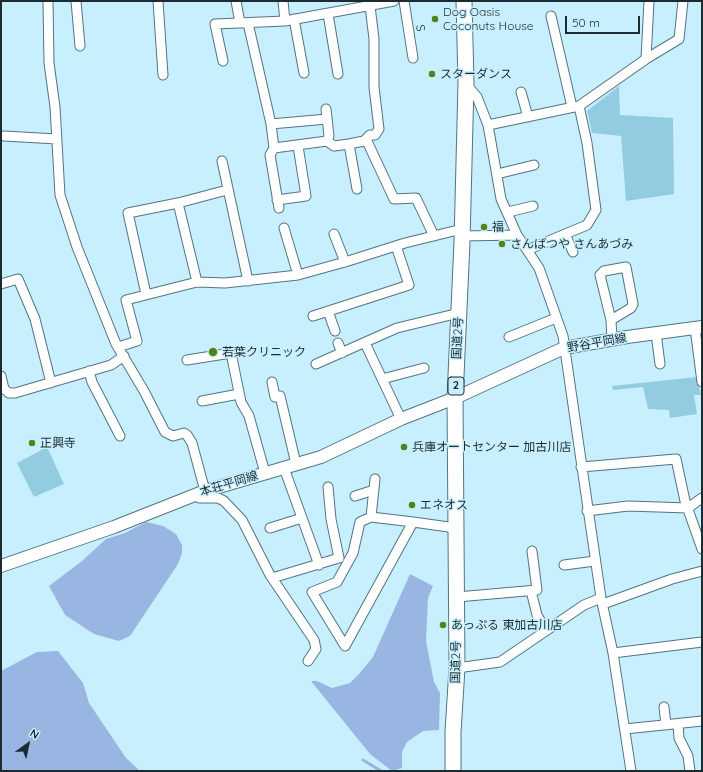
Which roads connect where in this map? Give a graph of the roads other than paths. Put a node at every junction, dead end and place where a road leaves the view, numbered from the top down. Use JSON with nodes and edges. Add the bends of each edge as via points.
{"nodes":[{"id":1,"x":48,"y":1,"type":"edge"},
{"id":2,"x":76,"y":1,"type":"edge"},
{"id":3,"x":158,"y":1,"type":"edge"},
{"id":4,"x":236,"y":1,"type":"edge"},
{"id":5,"x":284,"y":1,"type":"edge"},
{"id":6,"x":394,"y":1,"type":"edge"},
{"id":7,"x":404,"y":1,"type":"edge"},
{"id":8,"x":464,"y":1,"type":"edge"},
{"id":9,"x":649,"y":1,"type":"edge"},
{"id":10,"x":683,"y":1,"type":"edge"},
{"id":11,"x":370,"y":6,"type":"junction"},
{"id":12,"x":328,"y":14,"type":"junction"},
{"id":13,"x":551,"y":16,"type":"dead end"},
{"id":14,"x":289,"y":20,"type":"junction"},
{"id":15,"x":244,"y":23,"type":"junction"},
{"id":16,"x":80,"y":46,"type":"dead end"},
{"id":17,"x":413,"y":58,"type":"dead end"},
{"id":18,"x":646,"y":59,"type":"junction"},
{"id":19,"x":223,"y":61,"type":"dead end"},
{"id":20,"x":304,"y":73,"type":"dead end"},
{"id":21,"x":163,"y":74,"type":"dead end"},
{"id":22,"x":338,"y":74,"type":"dead end"},
{"id":23,"x":466,"y":83,"type":"junction"},
{"id":24,"x":521,"y":92,"type":"dead end"},
{"id":25,"x":576,"y":106,"type":"junction"},
{"id":26,"x":326,"y":109,"type":"dead end"},
{"id":27,"x":528,"y":117,"type":"junction"},
{"id":28,"x":327,"y":119,"type":"junction"},
{"id":29,"x":271,"y":124,"type":"junction"},
{"id":30,"x":488,"y":126,"type":"junction"},
{"id":31,"x":4,"y":136,"type":"dead end"},
{"id":32,"x":57,"y":139,"type":"junction"},
{"id":33,"x":366,"y":139,"type":"junction"},
{"id":34,"x":327,"y":141,"type":"junction"},
{"id":35,"x":349,"y":144,"type":"junction"},
{"id":36,"x":298,"y":146,"type":"junction"},
{"id":37,"x":274,"y":148,"type":"junction"},
{"id":38,"x":222,"y":161,"type":"dead end"},
{"id":39,"x":534,"y":165,"type":"dead end"},
{"id":40,"x":497,"y":174,"type":"junction"},
{"id":41,"x":357,"y":189,"type":"dead end"},
{"id":42,"x":227,"y":190,"type":"junction"},
{"id":43,"x":178,"y":203,"type":"junction"},
{"id":44,"x":533,"y":206,"type":"dead end"},
{"id":45,"x":508,"y":212,"type":"junction"},
{"id":46,"x":284,"y":228,"type":"dead end"},
{"id":47,"x":462,"y":233,"type":"junction"},
{"id":48,"x":334,"y":234,"type":"dead end"},
{"id":49,"x":565,"y":234,"type":"junction"},
{"id":50,"x":517,"y":235,"type":"junction"},
{"id":51,"x":434,"y":236,"type":"junction"},
{"id":52,"x":298,"y":240,"type":"dead end"},
{"id":53,"x":289,"y":243,"type":"junction"},
{"id":54,"x":396,"y":246,"type":"junction"},
{"id":55,"x":526,"y":250,"type":"junction"},
{"id":56,"x":573,"y":252,"type":"dead end"},
{"id":57,"x":345,"y":262,"type":"junction"},
{"id":58,"x":298,"y":275,"type":"junction"},
{"id":59,"x":248,"y":281,"type":"junction"},
{"id":60,"x":197,"y":282,"type":"junction"},
{"id":61,"x":639,"y":283,"type":"dead end"},
{"id":62,"x":1,"y":284,"type":"edge"},
{"id":63,"x":630,"y":286,"type":"junction"},
{"id":64,"x":146,"y":294,"type":"junction"},
{"id":65,"x":328,"y":311,"type":"junction"},
{"id":66,"x":459,"y":313,"type":"junction"},
{"id":67,"x":313,"y":316,"type":"dead end"},
{"id":68,"x":556,"y":318,"type":"junction"},
{"id":69,"x":611,"y":320,"type":"junction"},
{"id":70,"x":698,"y":328,"type":"edge"},
{"id":71,"x":336,"y":331,"type":"dead end"},
{"id":72,"x":656,"y":333,"type":"junction"},
{"id":73,"x":509,"y":337,"type":"dead end"},
{"id":74,"x":612,"y":340,"type":"junction"},
{"id":75,"x":338,"y":343,"type":"dead end"},
{"id":76,"x":365,"y":343,"type":"junction"},
{"id":77,"x":118,"y":347,"type":"junction"},
{"id":78,"x":564,"y":348,"type":"junction"},
{"id":79,"x":342,"y":353,"type":"junction"},
{"id":80,"x":124,"y":356,"type":"junction"},
{"id":81,"x":187,"y":360,"type":"dead end"},
{"id":82,"x":316,"y":364,"type":"dead end"},
{"id":83,"x":660,"y":364,"type":"dead end"},
{"id":84,"x":424,"y":368,"type":"dead end"},
{"id":85,"x":89,"y":371,"type":"junction"},
{"id":86,"x":1,"y":376,"type":"edge"},
{"id":87,"x":382,"y":379,"type":"junction"},
{"id":88,"x":272,"y":382,"type":"dead end"},
{"id":89,"x":702,"y":382,"type":"edge"},
{"id":90,"x":51,"y":383,"type":"junction"},
{"id":91,"x":239,"y":394,"type":"junction"},
{"id":92,"x":455,"y":398,"type":"junction"},
{"id":93,"x":202,"y":401,"type":"dead end"},
{"id":94,"x":401,"y":419,"type":"junction"},
{"id":95,"x":120,"y":436,"type":"dead end"},
{"id":96,"x":296,"y":464,"type":"junction"},
{"id":97,"x":581,"y":467,"type":"junction"},
{"id":98,"x":284,"y":468,"type":"junction"},
{"id":99,"x":265,"y":473,"type":"junction"},
{"id":100,"x":375,"y":479,"type":"dead end"},
{"id":101,"x":328,"y":487,"type":"dead end"},
{"id":102,"x":374,"y":490,"type":"junction"},
{"id":103,"x":200,"y":492,"type":"junction"},
{"id":104,"x":354,"y":496,"type":"dead end"},
{"id":105,"x":702,"y":498,"type":"edge"},
{"id":106,"x":688,"y":508,"type":"junction"},
{"id":107,"x":587,"y":511,"type":"junction"},
{"id":108,"x":371,"y":517,"type":"junction"},
{"id":109,"x":302,"y":518,"type":"junction"},
{"id":110,"x":413,"y":522,"type":"junction"},
{"id":111,"x":270,"y":528,"type":"dead end"},
{"id":112,"x":456,"y":528,"type":"junction"},
{"id":113,"x":702,"y":549,"type":"edge"},
{"id":114,"x":532,"y":551,"type":"dead end"},
{"id":115,"x":595,"y":561,"type":"junction"},
{"id":116,"x":318,"y":565,"type":"junction"},
{"id":117,"x":1,"y":566,"type":"edge"},
{"id":118,"x":564,"y":566,"type":"dead end"},
{"id":119,"x":702,"y":571,"type":"edge"},
{"id":120,"x":272,"y":578,"type":"junction"},
{"id":121,"x":531,"y":591,"type":"junction"},
{"id":122,"x":457,"y":597,"type":"junction"},
{"id":123,"x":602,"y":601,"type":"junction"},
{"id":124,"x":546,"y":631,"type":"junction"},
{"id":125,"x":702,"y":642,"type":"edge"},
{"id":126,"x":613,"y":653,"type":"junction"},
{"id":127,"x":308,"y":661,"type":"dead end"},
{"id":128,"x":457,"y":668,"type":"junction"},
{"id":129,"x":664,"y":707,"type":"dead end"},
{"id":130,"x":702,"y":721,"type":"edge"},
{"id":131,"x":678,"y":724,"type":"junction"},
{"id":132,"x":666,"y":725,"type":"junction"},
{"id":133,"x":625,"y":729,"type":"junction"},
{"id":134,"x":453,"y":771,"type":"edge"},
{"id":135,"x":631,"y":771,"type":"edge"},
{"id":136,"x":690,"y":771,"type":"edge"}],
"edges":[{"from":1,"to":32,"type":"street","via":[[49,63]]},
{"from":2,"to":16,"type":"street"},
{"from":3,"to":21,"type":"street","via":[[156,29]]},
{"from":4,"to":15,"type":"street"},
{"from":5,"to":14,"type":"street"},
{"from":6,"to":11,"type":"street"},
{"from":7,"to":17,"type":"street","name":"S"},
{"from":8,"to":23,"type":"highway","name":"国道2号","number":"2"},
{"from":9,"to":18,"type":"street"},
{"from":10,"to":18,"type":"street","via":[[679,39]]},
{"from":11,"to":12,"type":"street"},
{"from":11,"to":33,"type":"street","via":[[379,129],[375,135],[370,135]]},
{"from":12,"to":14,"type":"street"},
{"from":12,"to":22,"type":"street"},
{"from":13,"to":25,"type":"street"},
{"from":14,"to":15,"type":"street"},
{"from":14,"to":20,"type":"street"},
{"from":15,"to":19,"type":"street","via":[[215,24]]},
{"from":15,"to":29,"type":"street"},
{"from":18,"to":25,"type":"street"},
{"from":23,"to":30,"type":"street","via":[[476,97]]},
{"from":23,"to":47,"type":"highway","name":"国道2号","number":"2"},
{"from":24,"to":27,"type":"street"},
{"from":25,"to":27,"type":"street"},
{"from":25,"to":49,"type":"street","via":[[587,143],[596,210],[587,225]]},
{"from":26,"to":28,"type":"street"},
{"from":27,"to":30,"type":"street"},
{"from":28,"to":29,"type":"street"},
{"from":28,"to":34,"type":"street"},
{"from":29,"to":37,"type":"street"},
{"from":30,"to":40,"type":"street"},
{"from":31,"to":32,"type":"street"},
{"from":32,"to":77,"type":"street","via":[[60,195],[89,280]]},
{"from":33,"to":35,"type":"street"},
{"from":33,"to":51,"type":"street","via":[[394,199],[416,198]]},
{"from":34,"to":35,"type":"street","via":[[334,146]]},
{"from":34,"to":36,"type":"street"},
{"from":35,"to":41,"type":"street"},
{"from":36,"to":37,"type":"street"},
{"from":36,"to":37,"type":"street","via":[[306,196],[278,204],[270,155]]},
{"from":38,"to":42,"type":"street"},
{"from":39,"to":40,"type":"street"},
{"from":40,"to":45,"type":"street","via":[[502,199]]},
{"from":42,"to":43,"type":"street"},
{"from":42,"to":59,"type":"street"},
{"from":43,"to":60,"type":"street"},
{"from":43,"to":64,"type":"street","via":[[128,213]]},
{"from":44,"to":45,"type":"street"},
{"from":45,"to":50,"type":"street"},
{"from":46,"to":53,"type":"street"},
{"from":47,"to":50,"type":"street"},
{"from":47,"to":51,"type":"street"},
{"from":47,"to":66,"type":"highway","name":"国道2号","number":"2"},
{"from":48,"to":57,"type":"street"},
{"from":49,"to":55,"type":"street"},
{"from":49,"to":56,"type":"street"},
{"from":50,"to":55,"type":"street"},
{"from":51,"to":54,"type":"street"},
{"from":52,"to":53,"type":"street"},
{"from":53,"to":58,"type":"street"},
{"from":54,"to":57,"type":"street"},
{"from":54,"to":65,"type":"street","via":[[409,285]]},
{"from":55,"to":68,"type":"street","via":[[539,268]]},
{"from":57,"to":58,"type":"street"},
{"from":58,"to":59,"type":"street"},
{"from":59,"to":60,"type":"street"},
{"from":60,"to":64,"type":"street"},
{"from":61,"to":63,"type":"street"},
{"from":62,"to":90,"type":"street","via":[[18,279],[35,319]]},
{"from":63,"to":69,"type":"street","via":[[633,304],[631,308]]},
{"from":63,"to":69,"type":"street","via":[[626,267],[604,271],[600,275]]},
{"from":64,"to":77,"type":"street","via":[[126,300],[137,341]]},
{"from":65,"to":67,"type":"street"},
{"from":65,"to":71,"type":"street"},
{"from":66,"to":76,"type":"street","via":[[397,328]]},
{"from":66,"to":92,"type":"highway","name":"国道2号","number":"2"},
{"from":68,"to":73,"type":"street"},
{"from":68,"to":78,"type":"street","via":[[563,336]]},
{"from":69,"to":74,"type":"street"},
{"from":70,"to":72,"type":"main road","name":"野谷平岡線"},
{"from":70,"to":89,"type":"street"},
{"from":72,"to":74,"type":"main road","name":"野谷平岡線"},
{"from":72,"to":83,"type":"street"},
{"from":74,"to":78,"type":"main road","name":"野谷平岡線"},
{"from":75,"to":79,"type":"street"},
{"from":76,"to":79,"type":"street"},
{"from":76,"to":87,"type":"street"},
{"from":77,"to":80,"type":"street"},
{"from":78,"to":92,"type":"main road","name":"野谷平岡線"},
{"from":78,"to":97,"type":"street"},
{"from":79,"to":82,"type":"street"},
{"from":80,"to":85,"type":"street","via":[[111,365]]},
{"from":80,"to":103,"type":"street","via":[[165,432],[173,436],[184,433],[190,439]]},
{"from":81,"to":91,"type":"street","via":[[231,353]]},
{"from":84,"to":87,"type":"street"},
{"from":85,"to":90,"type":"street"},
{"from":85,"to":95,"type":"street","via":[[92,382]]},
{"from":86,"to":90,"type":"street","via":[[4,389],[8,393]]},
{"from":87,"to":94,"type":"street"},
{"from":88,"to":96,"type":"street","via":[[275,397],[280,396]]},
{"from":91,"to":93,"type":"street"},
{"from":91,"to":99,"type":"street","via":[[249,416]]},
{"from":92,"to":94,"type":"main road","name":"本荘平岡線"},
{"from":92,"to":112,"type":"highway","name":"国道2号","number":"2"},
{"from":94,"to":96,"type":"main road","name":"本荘平岡線","via":[[321,457]]},
{"from":96,"to":98,"type":"main road","name":"本荘平岡線"},
{"from":97,"to":106,"type":"street","via":[[676,460]]},
{"from":97,"to":107,"type":"street"},
{"from":98,"to":99,"type":"main road","name":"本荘平岡線"},
{"from":98,"to":109,"type":"street"},
{"from":99,"to":103,"type":"main road","name":"本荘平岡線"},
{"from":100,"to":102,"type":"street"},
{"from":101,"to":116,"type":"street","via":[[339,558]]},
{"from":102,"to":104,"type":"street"},
{"from":102,"to":108,"type":"street"},
{"from":103,"to":117,"type":"main road","name":"本荘平岡線","via":[[114,527]]},
{"from":103,"to":120,"type":"street","via":[[199,498],[218,498],[224,501],[242,520]]},
{"from":105,"to":106,"type":"street"},
{"from":106,"to":107,"type":"street","via":[[628,506]]},
{"from":106,"to":113,"type":"street"},
{"from":107,"to":115,"type":"street"},
{"from":108,"to":110,"type":"street"},
{"from":108,"to":110,"type":"street","via":[[360,522],[353,553],[337,582],[312,592],[345,646]]},
{"from":109,"to":111,"type":"street"},
{"from":109,"to":116,"type":"street"},
{"from":110,"to":112,"type":"street"},
{"from":112,"to":122,"type":"highway","name":"国道2号","number":"2"},
{"from":114,"to":121,"type":"street","via":[[537,590]]},
{"from":115,"to":118,"type":"street"},
{"from":115,"to":123,"type":"street"},
{"from":116,"to":120,"type":"street"},
{"from":119,"to":123,"type":"street"},
{"from":120,"to":127,"type":"street","via":[[316,645]]},
{"from":121,"to":122,"type":"street"},
{"from":121,"to":124,"type":"street"},
{"from":122,"to":128,"type":"highway","name":"国道2号","number":"2"},
{"from":123,"to":124,"type":"street","via":[[584,606]]},
{"from":123,"to":126,"type":"street"},
{"from":124,"to":128,"type":"street","via":[[500,662]]},
{"from":125,"to":126,"type":"street"},
{"from":126,"to":133,"type":"street"},
{"from":128,"to":134,"type":"highway","name":"国道2号","number":"2"},
{"from":129,"to":132,"type":"street"},
{"from":130,"to":131,"type":"street"},
{"from":131,"to":132,"type":"street"},
{"from":131,"to":136,"type":"street","via":[[679,738],[688,756]]},
{"from":132,"to":133,"type":"street"},
{"from":133,"to":135,"type":"street"}]}
